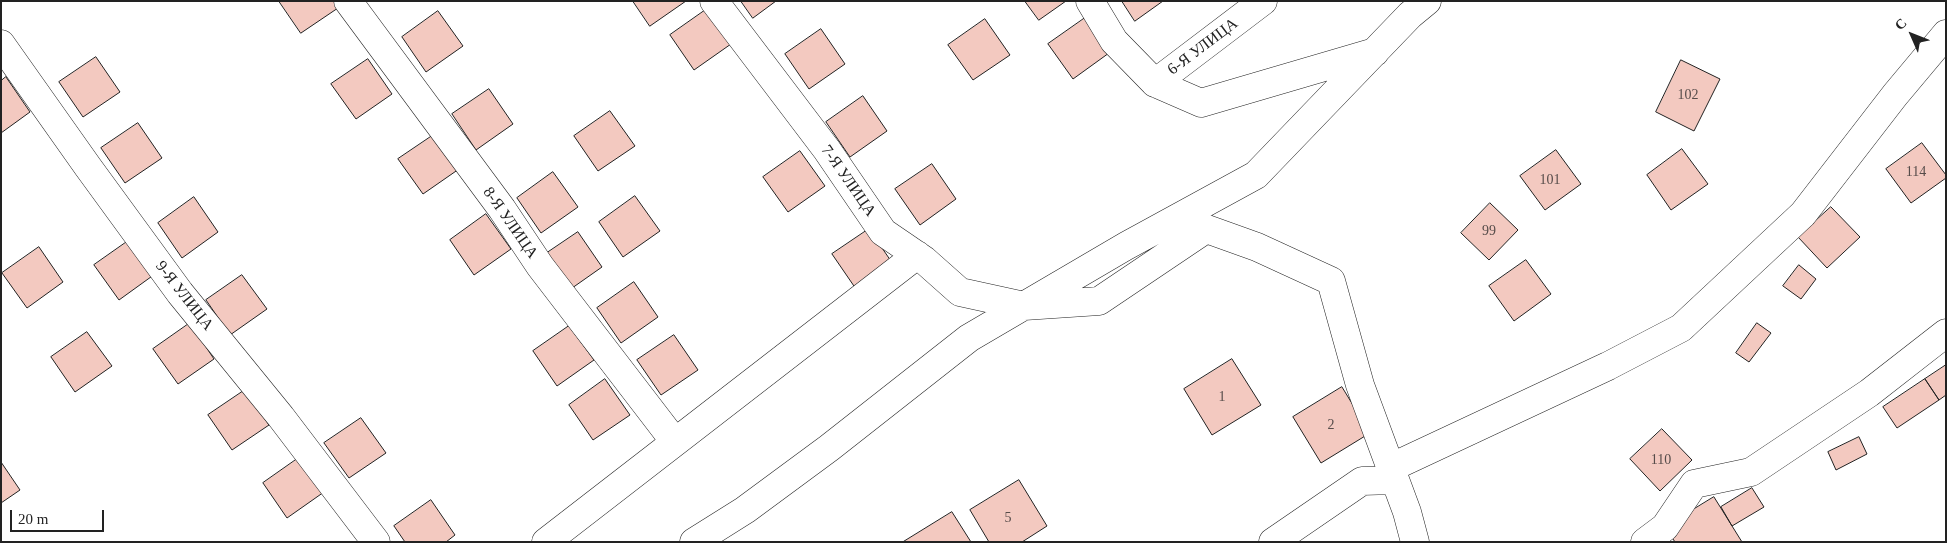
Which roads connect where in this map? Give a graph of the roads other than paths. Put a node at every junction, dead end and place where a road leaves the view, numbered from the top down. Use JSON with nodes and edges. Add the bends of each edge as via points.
{"nodes":[{"id":1,"x":348,"y":1,"type":"edge"},
{"id":2,"x":714,"y":1,"type":"edge"},
{"id":3,"x":1090,"y":1,"type":"edge"},
{"id":4,"x":1263,"y":1,"type":"edge"},
{"id":5,"x":1426,"y":1,"type":"edge"},
{"id":6,"x":1946,"y":34,"type":"edge"},
{"id":7,"x":1,"y":44,"type":"edge"},
{"id":8,"x":1376,"y":52,"type":"junction"},
{"id":9,"x":1155,"y":83,"type":"junction"},
{"id":10,"x":1176,"y":218,"type":"junction"},
{"id":11,"x":1206,"y":229,"type":"junction"},
{"id":12,"x":917,"y":255,"type":"junction"},
{"id":13,"x":1024,"y":306,"type":"junction"},
{"id":14,"x":1946,"y":333,"type":"edge"},
{"id":15,"x":675,"y":442,"type":"junction"},
{"id":16,"x":1392,"y":474,"type":"junction"},
{"id":17,"x":376,"y":542,"type":"edge"},
{"id":18,"x":546,"y":542,"type":"edge"},
{"id":19,"x":694,"y":542,"type":"edge"},
{"id":20,"x":1273,"y":542,"type":"edge"},
{"id":21,"x":1414,"y":542,"type":"edge"},
{"id":22,"x":1645,"y":542,"type":"edge"}],
"edges":[{"from":1,"to":15,"type":"street","name":"8-Я УЛИЦА","via":[[502,209],[540,266]]},
{"from":2,"to":12,"type":"street","name":"7-Я УЛИЦА","via":[[827,150],[883,232]]},
{"from":3,"to":9,"type":"street","name":"6-Я УЛИЦА","via":[[1114,41]]},
{"from":4,"to":9,"type":"street","name":"6-Я УЛИЦА"},
{"from":5,"to":8,"type":"street"},
{"from":6,"to":16,"type":"street","via":[[1803,214],[1681,328]]},
{"from":7,"to":17,"type":"street","name":"9-Я УЛИЦА","via":[[180,293]]},
{"from":8,"to":9,"type":"street","via":[[1201,103]]},
{"from":8,"to":10,"type":"street","via":[[1256,175]]},
{"from":10,"to":11,"type":"street"},
{"from":10,"to":13,"type":"street"},
{"from":11,"to":13,"type":"street","via":[[1099,301]]},
{"from":11,"to":16,"type":"street","via":[[1257,247],[1331,281],[1360,385]]},
{"from":12,"to":13,"type":"street","name":"7-Я УЛИЦА","via":[[960,292]]},
{"from":12,"to":15,"type":"street"},
{"from":13,"to":19,"type":"street","via":[[969,338],[783,482]]},
{"from":14,"to":22,"type":"street","via":[[1869,393],[1750,472],[1694,484],[1666,527]]},
{"from":15,"to":18,"type":"street"},
{"from":16,"to":20,"type":"street","via":[[1362,482]]},
{"from":16,"to":21,"type":"street","via":[[1407,512]]}]}
